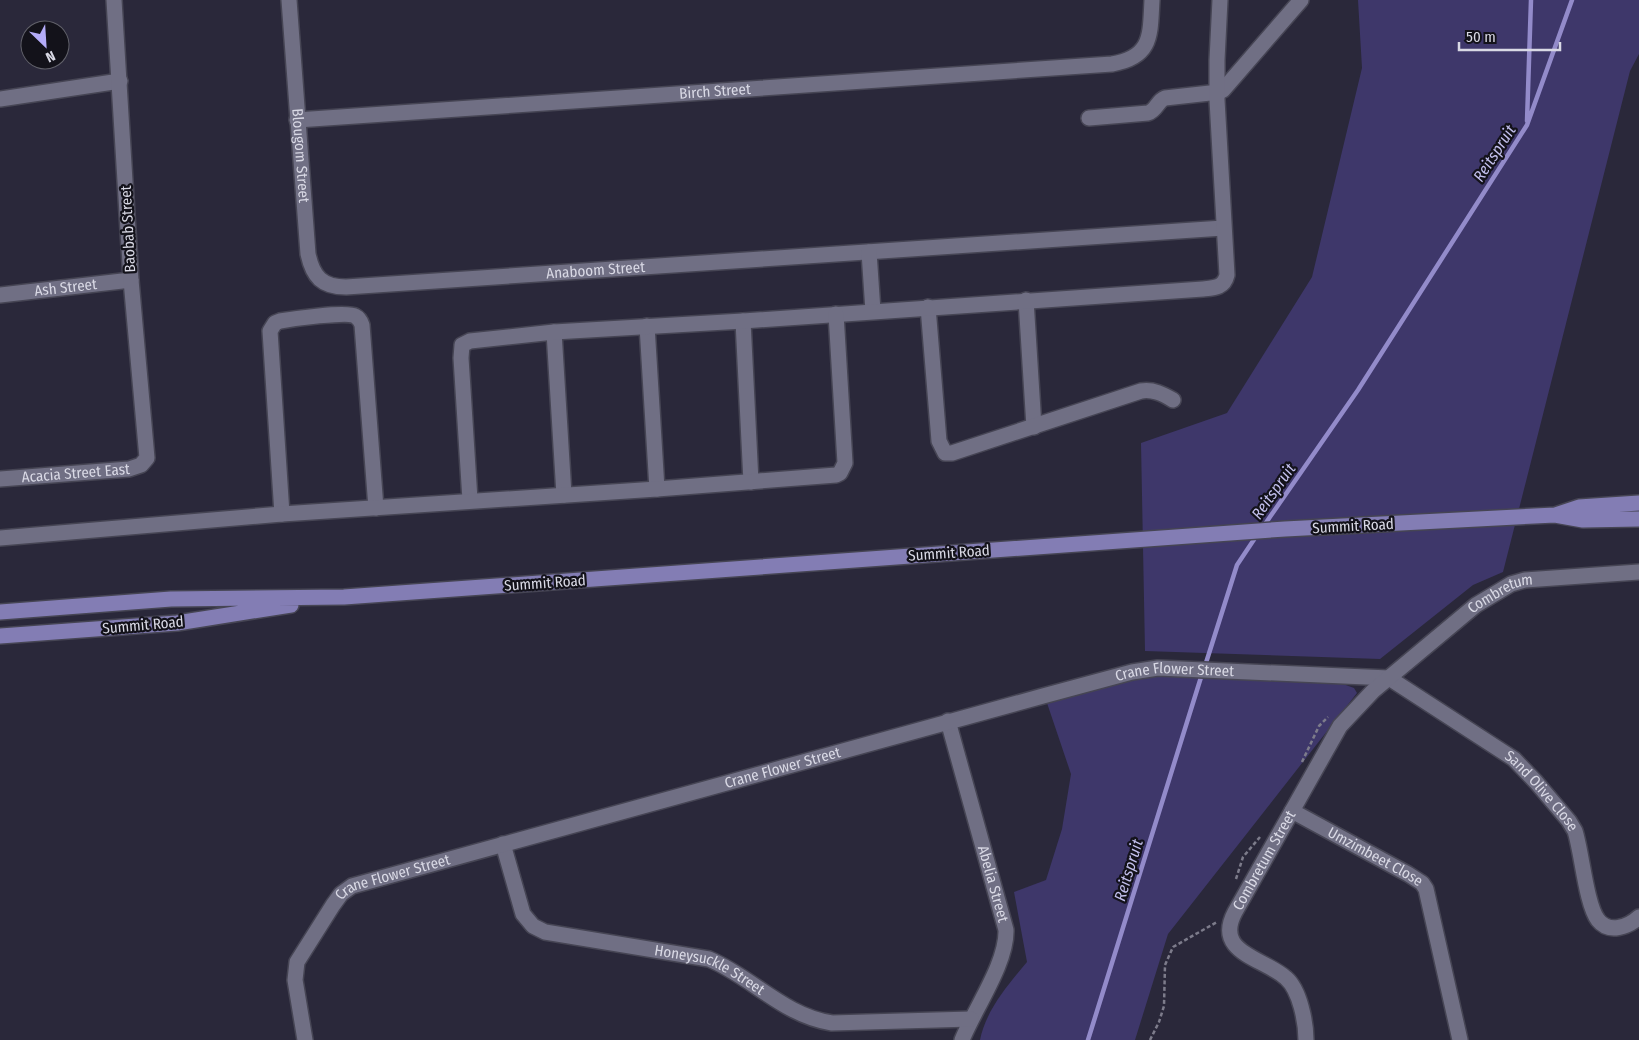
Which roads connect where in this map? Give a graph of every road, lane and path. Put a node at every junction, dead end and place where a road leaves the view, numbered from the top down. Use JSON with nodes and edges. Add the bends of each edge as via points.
{"nodes":[{"id":1,"x":114,"y":0,"type":"edge"},
{"id":2,"x":289,"y":0,"type":"edge"},
{"id":3,"x":1152,"y":0,"type":"edge"},
{"id":4,"x":1220,"y":0,"type":"edge"},
{"id":5,"x":1301,"y":0,"type":"edge"},
{"id":6,"x":120,"y":81,"type":"junction"},
{"id":7,"x":1217,"y":93,"type":"junction"},
{"id":8,"x":0,"y":99,"type":"edge"},
{"id":9,"x":1089,"y":118,"type":"dead end"},
{"id":10,"x":297,"y":120,"type":"junction"},
{"id":11,"x":1223,"y":228,"type":"junction"},
{"id":12,"x":869,"y":252,"type":"junction"},
{"id":13,"x":131,"y":280,"type":"junction"},
{"id":14,"x":346,"y":287,"type":"joint"},
{"id":15,"x":0,"y":295,"type":"edge"},
{"id":16,"x":1026,"y":300,"type":"junction"},
{"id":17,"x":928,"y":307,"type":"junction"},
{"id":18,"x":873,"y":311,"type":"junction"},
{"id":19,"x":836,"y":314,"type":"junction"},
{"id":20,"x":743,"y":321,"type":"junction"},
{"id":21,"x":647,"y":326,"type":"junction"},
{"id":22,"x":554,"y":332,"type":"junction"},
{"id":23,"x":1173,"y":400,"type":"dead end"},
{"id":24,"x":1034,"y":427,"type":"junction"},
{"id":25,"x":146,"y":458,"type":"joint"},
{"id":26,"x":0,"y":479,"type":"edge"},
{"id":27,"x":752,"y":482,"type":"junction"},
{"id":28,"x":656,"y":489,"type":"junction"},
{"id":29,"x":564,"y":495,"type":"junction"},
{"id":30,"x":470,"y":500,"type":"junction"},
{"id":31,"x":1639,"y":503,"type":"edge"},
{"id":32,"x":376,"y":508,"type":"junction"},
{"id":33,"x":282,"y":514,"type":"junction"},
{"id":34,"x":1555,"y":515,"type":"junction"},
{"id":35,"x":1639,"y":519,"type":"edge"},
{"id":36,"x":0,"y":538,"type":"edge"},
{"id":37,"x":1639,"y":572,"type":"edge"},
{"id":38,"x":344,"y":597,"type":"junction"},
{"id":39,"x":0,"y":612,"type":"edge"},
{"id":40,"x":0,"y":636,"type":"edge"},
{"id":41,"x":1389,"y":678,"type":"junction"},
{"id":42,"x":1329,"y":716,"type":"dead end"},
{"id":43,"x":948,"y":721,"type":"junction"},
{"id":44,"x":1299,"y":769,"type":"dead end"},
{"id":45,"x":1292,"y":810,"type":"junction"},
{"id":46,"x":1263,"y":834,"type":"dead end"},
{"id":47,"x":503,"y":844,"type":"junction"},
{"id":48,"x":1236,"y":880,"type":"dead end"},
{"id":49,"x":1639,"y":918,"type":"edge"},
{"id":50,"x":1221,"y":920,"type":"dead end"},
{"id":51,"x":970,"y":1019,"type":"junction"},
{"id":52,"x":305,"y":1040,"type":"edge"},
{"id":53,"x":962,"y":1040,"type":"edge"},
{"id":54,"x":1150,"y":1040,"type":"edge"},
{"id":55,"x":1306,"y":1040,"type":"edge"},
{"id":56,"x":1460,"y":1040,"type":"edge"}],
"edges":[{"from":1,"to":6,"type":"street","name":"Baobab Street"},
{"from":2,"to":10,"type":"street","name":"Blougom Street"},
{"from":3,"to":10,"type":"street","name":"Birch Street","via":[[1148,40],[1143,50],[1118,63]]},
{"from":4,"to":7,"type":"street"},
{"from":5,"to":7,"type":"street"},
{"from":6,"to":8,"type":"street"},
{"from":6,"to":13,"type":"street","name":"Baobab Street"},
{"from":7,"to":9,"type":"street","via":[[1165,98],[1156,109],[1148,112]]},
{"from":7,"to":11,"type":"street"},
{"from":10,"to":14,"type":"street","name":"Blougom Street","via":[[309,263],[324,283]]},
{"from":11,"to":12,"type":"street","name":"Anaboom Street"},
{"from":11,"to":16,"type":"street","via":[[1227,275],[1217,287]]},
{"from":12,"to":14,"type":"street","name":"Anaboom Street"},
{"from":12,"to":18,"type":"street"},
{"from":13,"to":15,"type":"street","name":"Ash Street"},
{"from":13,"to":25,"type":"street","name":"Baobab Street"},
{"from":16,"to":17,"type":"street"},
{"from":16,"to":24,"type":"street"},
{"from":17,"to":18,"type":"street"},
{"from":17,"to":24,"type":"street","via":[[942,449],[952,453]]},
{"from":18,"to":19,"type":"street"},
{"from":19,"to":20,"type":"street"},
{"from":19,"to":27,"type":"street","via":[[844,467],[840,473],[830,476]]},
{"from":20,"to":21,"type":"street"},
{"from":20,"to":27,"type":"street"},
{"from":21,"to":22,"type":"street"},
{"from":21,"to":28,"type":"street"},
{"from":22,"to":29,"type":"street"},
{"from":22,"to":30,"type":"street","via":[[470,340],[462,345]]},
{"from":23,"to":24,"type":"street","via":[[1149,390],[1141,391]]},
{"from":25,"to":26,"type":"street","name":"Acacia Street East","via":[[141,465],[123,470]]},
{"from":27,"to":28,"type":"street"},
{"from":28,"to":29,"type":"street"},
{"from":29,"to":30,"type":"street"},
{"from":30,"to":32,"type":"street"},
{"from":31,"to":34,"type":"main road","name":"Summit Road","via":[[1579,507]]},
{"from":32,"to":33,"type":"street"},
{"from":32,"to":33,"type":"street","via":[[362,325],[351,314],[330,315],[280,321],[274,323],[270,331]]},
{"from":33,"to":36,"type":"street"},
{"from":34,"to":35,"type":"main road","name":"Summit Road","via":[[1583,520]]},
{"from":34,"to":38,"type":"main road","name":"Summit Road","via":[[1223,533]]},
{"from":37,"to":41,"type":"street","name":"Combretum","via":[[1525,580],[1511,584],[1476,605]]},
{"from":38,"to":39,"type":"main road","name":"Summit Road","via":[[171,599]]},
{"from":38,"to":40,"type":"main road","name":"Summit Road","via":[[178,623]]},
{"from":41,"to":43,"type":"street","name":"Crane Flower Street","via":[[1158,668]]},
{"from":41,"to":45,"type":"street","name":"Combretum Street","via":[[1340,726]]},
{"from":41,"to":49,"type":"street","name":"Sand Olive Close","via":[[1509,755],[1536,782],[1575,831],[1590,900],[1600,922],[1610,928],[1619,928]]},
{"from":42,"to":44,"type":"path","via":[[1319,726]]},
{"from":43,"to":47,"type":"street","name":"Crane Flower Street"},
{"from":43,"to":51,"type":"street","name":"Abelia Street","via":[[1006,930],[1001,960]]},
{"from":45,"to":55,"type":"street","name":"Combretum Street","via":[[1235,912],[1229,929],[1237,948],[1291,984],[1302,1012]]},
{"from":45,"to":56,"type":"street","name":"Umzimbeet Close","via":[[1408,874],[1425,887]]},
{"from":46,"to":48,"type":"path","via":[[1243,857]]},
{"from":47,"to":51,"type":"street","name":"Honeysuckle Street","via":[[523,914],[533,926],[545,932],[709,959],[789,1008],[832,1023]]},
{"from":47,"to":52,"type":"street","name":"Crane Flower Street","via":[[352,886],[342,894],[295,970]]},
{"from":50,"to":54,"type":"path","via":[[1173,947],[1165,965],[1164,1006]]},
{"from":51,"to":53,"type":"street","name":"Abelia Street"}]}
